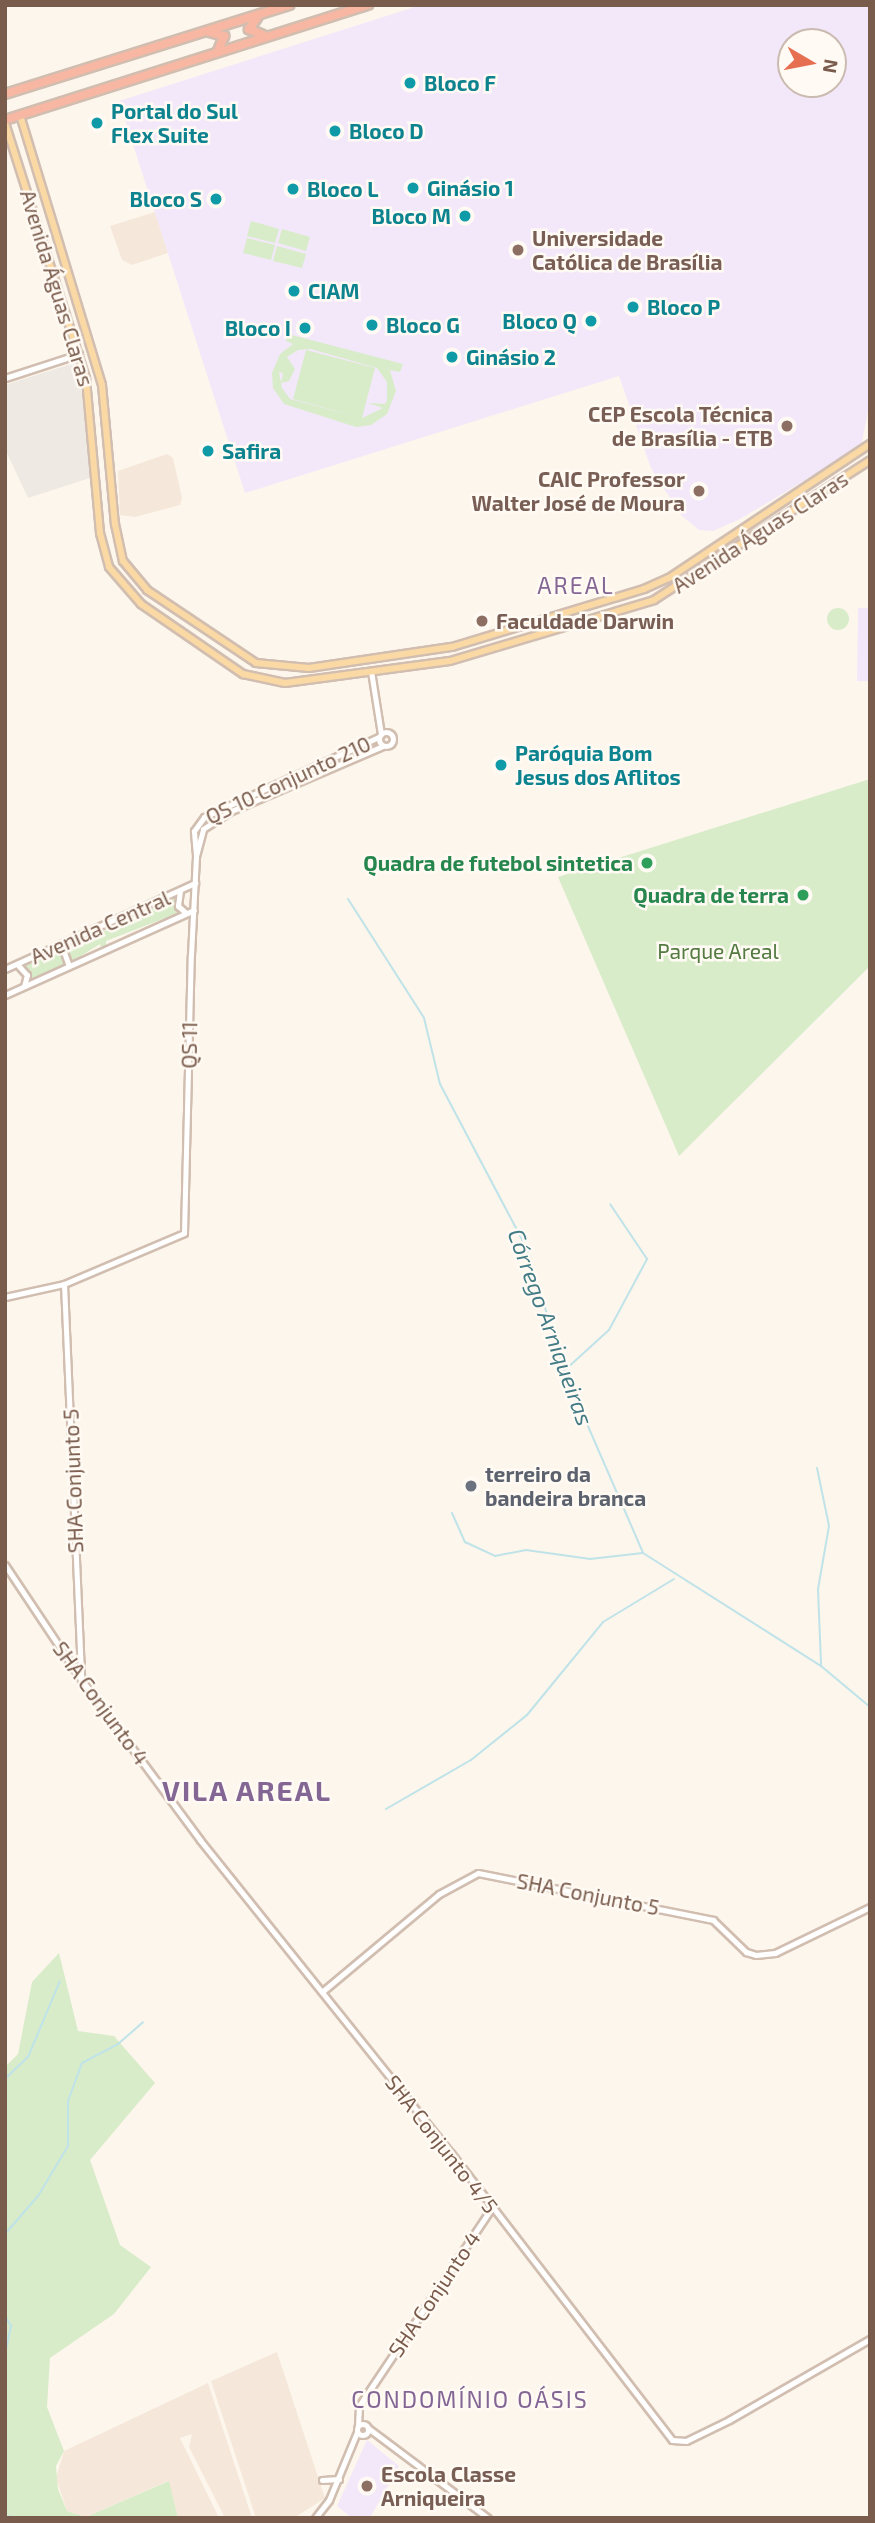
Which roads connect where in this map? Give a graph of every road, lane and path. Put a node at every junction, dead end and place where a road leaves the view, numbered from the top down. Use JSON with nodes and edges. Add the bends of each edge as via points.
{"nodes":[{"id":1,"x":289,"y":5,"type":"edge"},
{"id":2,"x":368,"y":5,"type":"edge"},
{"id":3,"x":262,"y":14,"type":"junction"},
{"id":4,"x":208,"y":32,"type":"junction"},
{"id":5,"x":270,"y":35,"type":"junction"},
{"id":6,"x":218,"y":51,"type":"junction"},
{"id":7,"x":5,"y":94,"type":"edge"},
{"id":8,"x":20,"y":115,"type":"junction"},
{"id":9,"x":5,"y":121,"type":"edge"},
{"id":10,"x":32,"y":154,"type":"junction"},
{"id":11,"x":17,"y":158,"type":"junction"},
{"id":12,"x":79,"y":354,"type":"junction"},
{"id":13,"x":5,"y":378,"type":"edge"},
{"id":14,"x":90,"y":401,"type":"junction"},
{"id":15,"x":105,"y":402,"type":"junction"},
{"id":16,"x":93,"y":427,"type":"junction"},
{"id":17,"x":108,"y":427,"type":"junction"},
{"id":18,"x":870,"y":444,"type":"edge"},
{"id":19,"x":870,"y":460,"type":"edge"},
{"id":20,"x":805,"y":486,"type":"junction"},
{"id":21,"x":782,"y":500,"type":"junction"},
{"id":22,"x":812,"y":500,"type":"junction"},
{"id":23,"x":790,"y":513,"type":"junction"},
{"id":24,"x":127,"y":568,"type":"junction"},
{"id":25,"x":114,"y":574,"type":"junction"},
{"id":26,"x":162,"y":600,"type":"junction"},
{"id":27,"x":586,"y":607,"type":"junction"},
{"id":28,"x":572,"y":611,"type":"junction"},
{"id":29,"x":152,"y":613,"type":"junction"},
{"id":30,"x":591,"y":620,"type":"junction"},
{"id":31,"x":573,"y":626,"type":"junction"},
{"id":32,"x":432,"y":649,"type":"junction"},
{"id":33,"x":417,"y":651,"type":"junction"},
{"id":34,"x":430,"y":664,"type":"junction"},
{"id":35,"x":417,"y":665,"type":"junction"},
{"id":36,"x":371,"y":671,"type":"junction"},
{"id":37,"x":383,"y":735,"type":"junction"},
{"id":38,"x":383,"y":746,"type":"junction"},
{"id":39,"x":197,"y":823,"type":"joint"},
{"id":40,"x":203,"y":829,"type":"joint"},
{"id":41,"x":196,"y":856,"type":"junction"},
{"id":42,"x":195,"y":883,"type":"junction"},
{"id":43,"x":180,"y":891,"type":"junction"},
{"id":44,"x":194,"y":910,"type":"junction"},
{"id":45,"x":186,"y":913,"type":"junction"},
{"id":46,"x":61,"y":944,"type":"junction"},
{"id":47,"x":17,"y":964,"type":"junction"},
{"id":48,"x":69,"y":966,"type":"junction"},
{"id":49,"x":5,"y":969,"type":"edge"},
{"id":50,"x":24,"y":986,"type":"junction"},
{"id":51,"x":5,"y":995,"type":"edge"},
{"id":52,"x":64,"y":1284,"type":"junction"},
{"id":53,"x":5,"y":1297,"type":"edge"},
{"id":54,"x":5,"y":1565,"type":"edge"},
{"id":55,"x":81,"y":1659,"type":"junction"},
{"id":56,"x":69,"y":1661,"type":"junction"},
{"id":57,"x":81,"y":1679,"type":"junction"},
{"id":58,"x":200,"y":1840,"type":"joint"},
{"id":59,"x":870,"y":1907,"type":"edge"},
{"id":60,"x":323,"y":1991,"type":"junction"},
{"id":61,"x":491,"y":2209,"type":"junction"},
{"id":62,"x":870,"y":2339,"type":"edge"},
{"id":63,"x":364,"y":2430,"type":"junction"},
{"id":64,"x":339,"y":2479,"type":"junction"},
{"id":65,"x":322,"y":2480,"type":"dead end"},
{"id":66,"x":315,"y":2518,"type":"edge"},
{"id":67,"x":488,"y":2518,"type":"edge"}],
"edges":[{"from":1,"to":3,"type":"highway"},
{"from":2,"to":5,"type":"highway"},
{"from":3,"to":4,"type":"highway"},
{"from":3,"to":5,"type":"highway","via":[[249,29],[256,35]]},
{"from":4,"to":6,"type":"highway","via":[[223,37]]},
{"from":4,"to":7,"type":"highway"},
{"from":5,"to":6,"type":"highway"},
{"from":6,"to":8,"type":"highway"},
{"from":8,"to":9,"type":"highway"},
{"from":8,"to":10,"type":"main road","name":"Avenida Águas Claras"},
{"from":9,"to":11,"type":"main road","name":"Avenida Águas Claras"},
{"from":10,"to":11,"type":"main road"},
{"from":10,"to":15,"type":"main road","name":"Avenida Águas Claras"},
{"from":11,"to":12,"type":"main road","name":"Avenida Águas Claras"},
{"from":12,"to":13,"type":"street"},
{"from":12,"to":14,"type":"main road","name":"Avenida Águas Claras"},
{"from":14,"to":15,"type":"main road"},
{"from":14,"to":16,"type":"main road","name":"Avenida Águas Claras"},
{"from":15,"to":17,"type":"main road","name":"Avenida Águas Claras"},
{"from":16,"to":17,"type":"main road"},
{"from":16,"to":25,"type":"main road","name":"Avenida Águas Claras","via":[[100,533]]},
{"from":17,"to":24,"type":"main road","name":"Avenida Águas Claras","via":[[115,524]]},
{"from":18,"to":20,"type":"main road","name":"Avenida Águas Claras"},
{"from":19,"to":22,"type":"main road","name":"Avenida Águas Claras"},
{"from":20,"to":21,"type":"main road","name":"Avenida Águas Claras"},
{"from":20,"to":22,"type":"main road","via":[[806,496]]},
{"from":21,"to":23,"type":"main road"},
{"from":21,"to":27,"type":"main road","name":"Avenida Águas Claras","via":[[662,582]]},
{"from":22,"to":23,"type":"main road","name":"Avenida Águas Claras"},
{"from":23,"to":30,"type":"main road","name":"Avenida Águas Claras","via":[[661,597]]},
{"from":24,"to":25,"type":"main road"},
{"from":24,"to":26,"type":"main road","name":"Avenida Águas Claras"},
{"from":25,"to":29,"type":"main road","name":"Avenida Águas Claras"},
{"from":26,"to":29,"type":"main road","via":[[155,603]]},
{"from":26,"to":33,"type":"main road","name":"Avenida Águas Claras","via":[[237,653],[269,667],[309,668]]},
{"from":27,"to":28,"type":"main road","name":"Avenida Águas Claras"},
{"from":27,"to":30,"type":"main road"},
{"from":28,"to":31,"type":"main road","via":[[576,618]]},
{"from":28,"to":32,"type":"main road","name":"Avenida Águas Claras","via":[[478,641]]},
{"from":29,"to":36,"type":"main road","name":"Avenida Águas Claras","via":[[257,679],[285,683]]},
{"from":30,"to":31,"type":"main road","name":"Avenida Águas Claras"},
{"from":31,"to":34,"type":"main road","name":"Avenida Águas Claras","via":[[476,656]]},
{"from":32,"to":33,"type":"main road","name":"Avenida Águas Claras"},
{"from":32,"to":34,"type":"main road"},
{"from":33,"to":35,"type":"main road"},
{"from":34,"to":35,"type":"main road","name":"Avenida Águas Claras"},
{"from":35,"to":36,"type":"main road","name":"Avenida Águas Claras"},
{"from":36,"to":37,"type":"street"},
{"from":37,"to":38,"type":"street"},
{"from":37,"to":38,"type":"street","via":[[391,743]]},
{"from":37,"to":39,"type":"street","name":"QS 10 Conjunto 210"},
{"from":38,"to":40,"type":"street","name":"QS 10 Conjunto 210","via":[[229,812]]},
{"from":39,"to":41,"type":"street","name":"QS 11"},
{"from":40,"to":41,"type":"street","name":"QS 11"},
{"from":41,"to":42,"type":"street","name":"QS 11"},
{"from":42,"to":43,"type":"street","name":"Avenida Central"},
{"from":42,"to":44,"type":"street","name":"QS 11"},
{"from":43,"to":45,"type":"street","via":[[178,906]]},
{"from":43,"to":46,"type":"street","name":"Avenida Central"},
{"from":44,"to":45,"type":"street","name":"Avenida Central"},
{"from":44,"to":52,"type":"street","name":"QS 11","via":[[184,1233]]},
{"from":45,"to":48,"type":"street","name":"Avenida Central"},
{"from":46,"to":47,"type":"street","name":"Avenida Central"},
{"from":46,"to":48,"type":"street"},
{"from":47,"to":49,"type":"street","name":"Avenida Central"},
{"from":47,"to":50,"type":"street","via":[[27,975]]},
{"from":48,"to":50,"type":"street","name":"Avenida Central"},
{"from":50,"to":51,"type":"street","name":"Avenida Central"},
{"from":52,"to":53,"type":"street"},
{"from":52,"to":55,"type":"street","name":"SHA Conjunto 5"},
{"from":54,"to":56,"type":"street","name":"SHA Conjunto 4"},
{"from":55,"to":56,"type":"street"},
{"from":55,"to":57,"type":"street","name":"SHA Conjunto 5"},
{"from":56,"to":57,"type":"street","name":"SHA Conjunto 4"},
{"from":57,"to":58,"type":"street","name":"SHA Conjunto 4"},
{"from":58,"to":60,"type":"street","name":"SHA Conjunto 4/5"},
{"from":59,"to":60,"type":"street","name":"SHA Conjunto 5","via":[[775,1953],[756,1955],[746,1952],[713,1920],[478,1873],[439,1894]]},
{"from":60,"to":61,"type":"street","name":"SHA Conjunto 4/5"},
{"from":61,"to":62,"type":"street","name":"SHA Conjunto 4/5","via":[[672,2440],[686,2441]]},
{"from":61,"to":63,"type":"street","name":"SHA Conjunto 4","via":[[358,2414]]},
{"from":63,"to":64,"type":"street"},
{"from":63,"to":67,"type":"street"},
{"from":64,"to":65,"type":"street"},
{"from":64,"to":66,"type":"street"}]}
